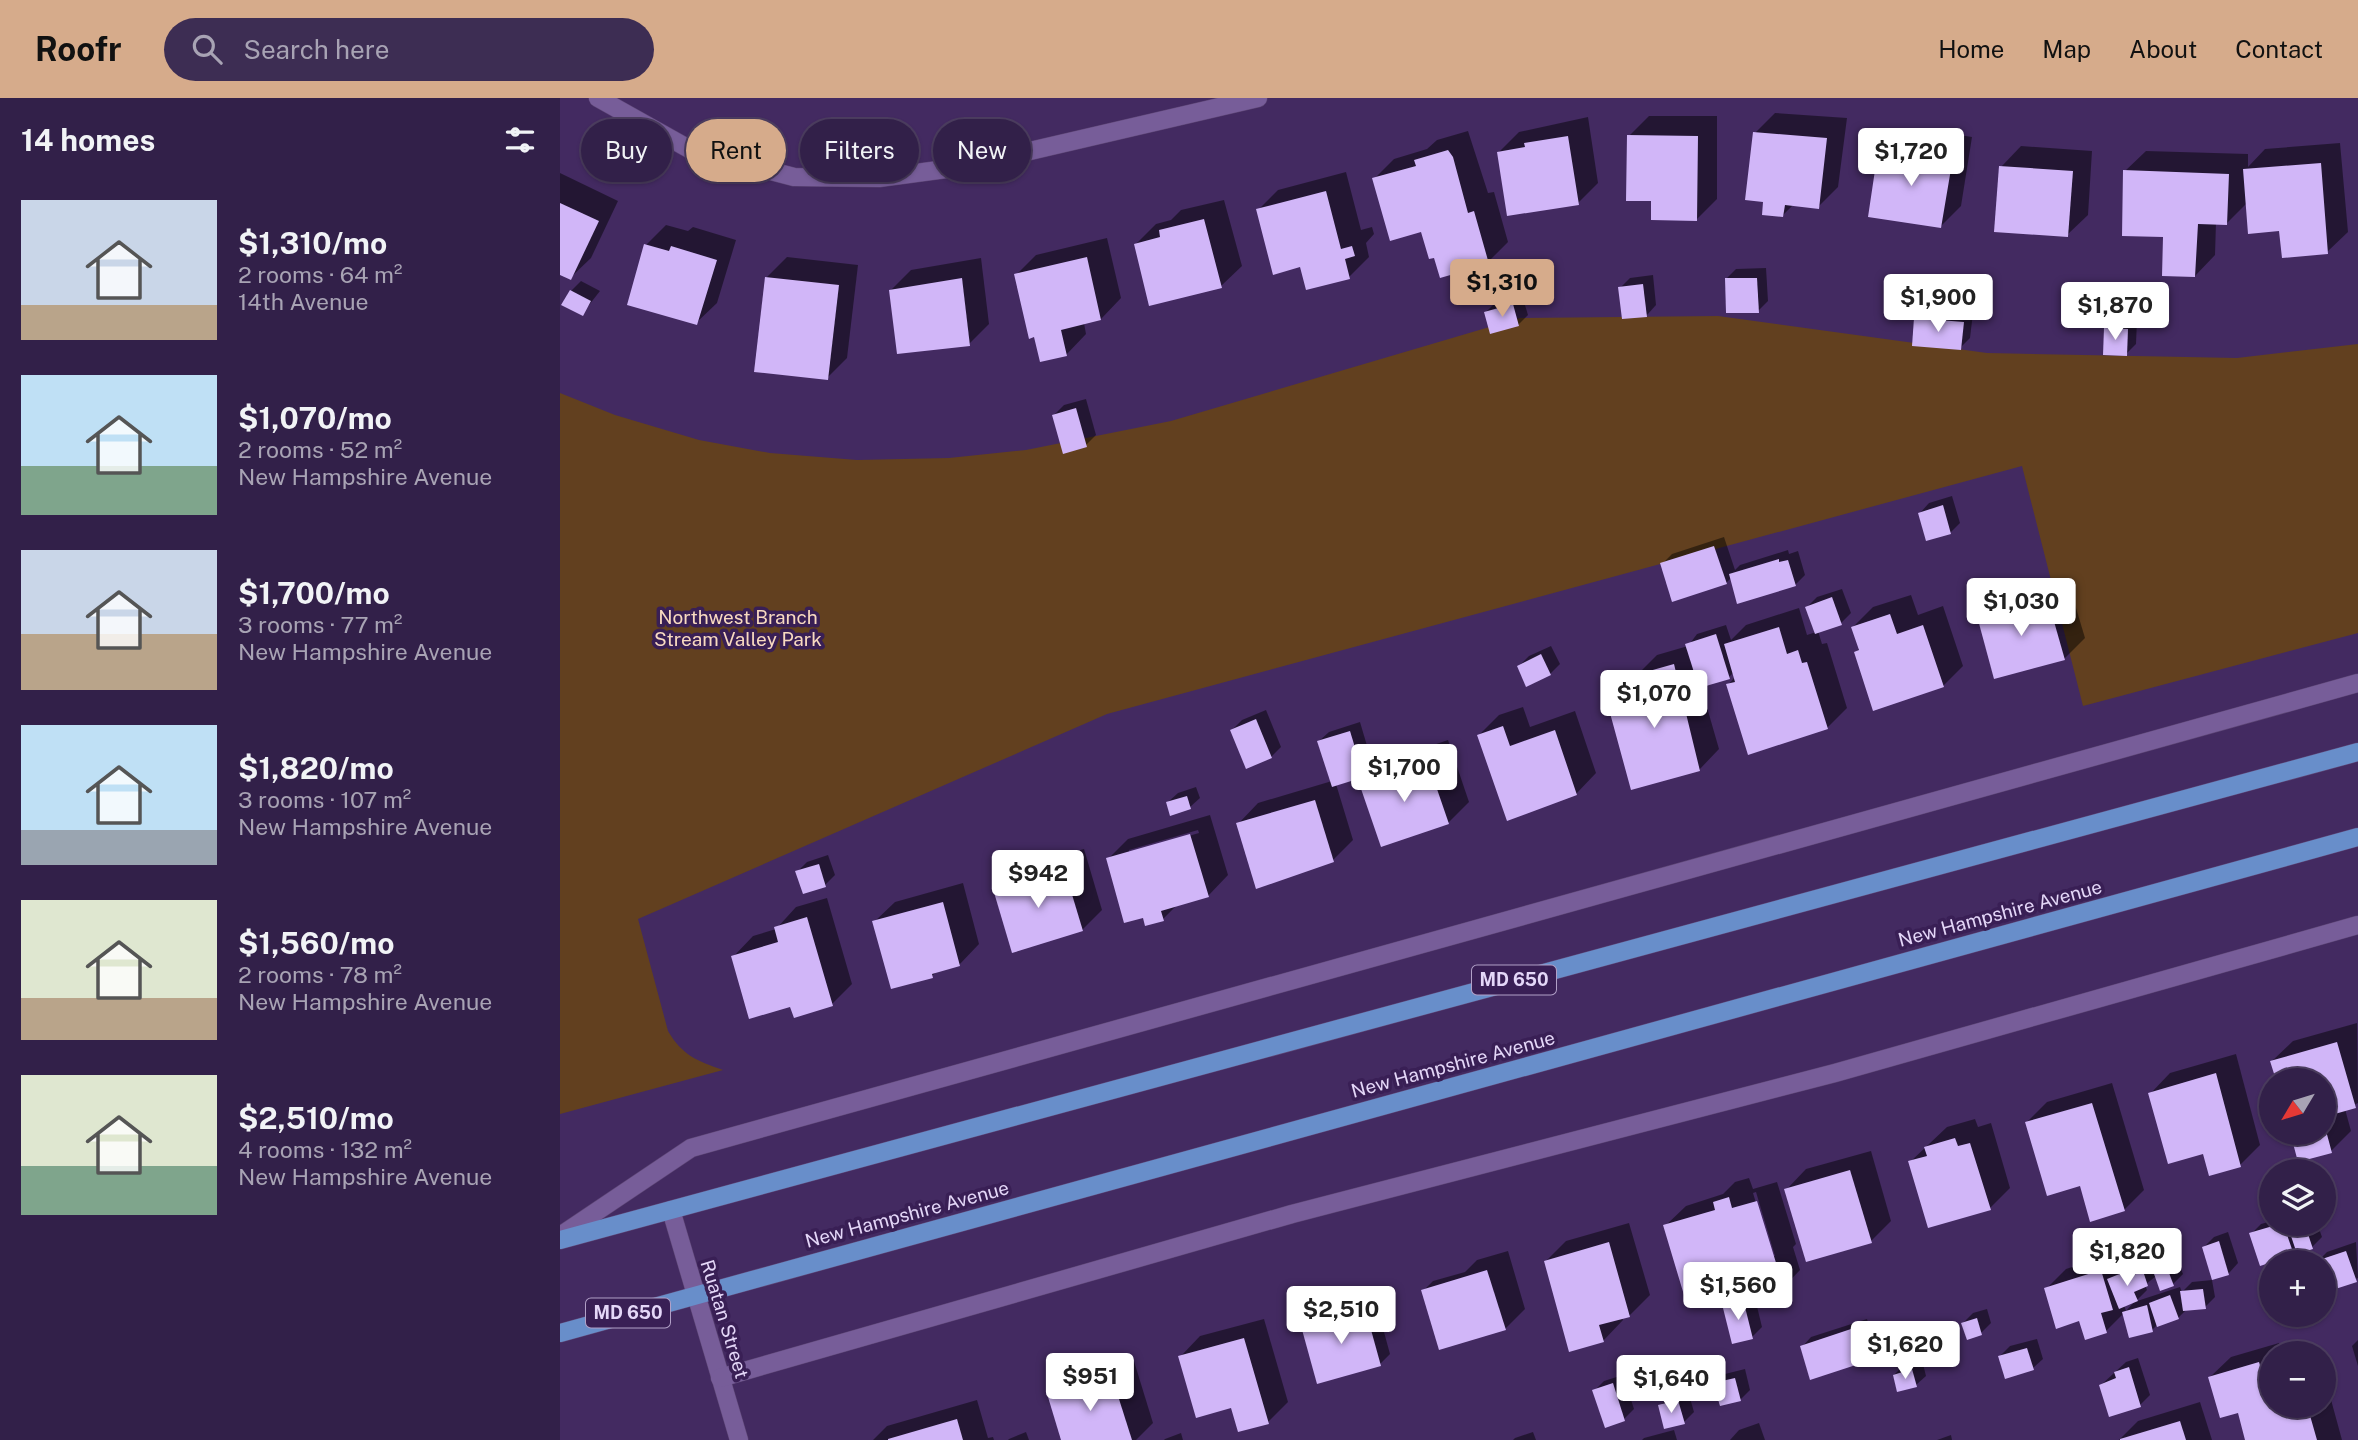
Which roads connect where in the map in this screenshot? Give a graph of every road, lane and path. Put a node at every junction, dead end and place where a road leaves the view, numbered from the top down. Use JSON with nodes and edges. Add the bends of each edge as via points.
{"nodes":[{"id":1,"x":598,"y":98,"type":"edge"},
{"id":2,"x":1258,"y":98,"type":"edge"},
{"id":3,"x":2358,"y":683,"type":"edge"},
{"id":4,"x":2358,"y":752,"type":"edge"},
{"id":5,"x":2358,"y":836,"type":"edge"},
{"id":6,"x":2358,"y":925,"type":"edge"},
{"id":7,"x":671,"y":1210,"type":"junction"},
{"id":8,"x":560,"y":1238,"type":"edge"},
{"id":9,"x":695,"y":1294,"type":"junction"},
{"id":10,"x":560,"y":1333,"type":"edge"},
{"id":11,"x":720,"y":1378,"type":"junction"},
{"id":12,"x":739,"y":1440,"type":"edge"}],
"edges":[{"from":1,"to":2,"type":"street","via":[[691,150],[794,177],[879,178],[961,167]]},
{"from":3,"to":8,"type":"street","via":[[691,1148]]},
{"from":4,"to":7,"type":"main road","number":"MD 650"},
{"from":5,"to":9,"type":"main road","name":"New Hampshire Avenue","number":"MD 650"},
{"from":6,"to":11,"type":"street","via":[[1835,1073],[1292,1214]]},
{"from":7,"to":8,"type":"main road","number":"MD 650"},
{"from":7,"to":9,"type":"street","name":"Ruatan Street"},
{"from":9,"to":10,"type":"main road","name":"New Hampshire Avenue","number":"MD 650"},
{"from":9,"to":11,"type":"street","name":"Ruatan Street"},
{"from":11,"to":12,"type":"street","name":"Ruatan Street"}]}
